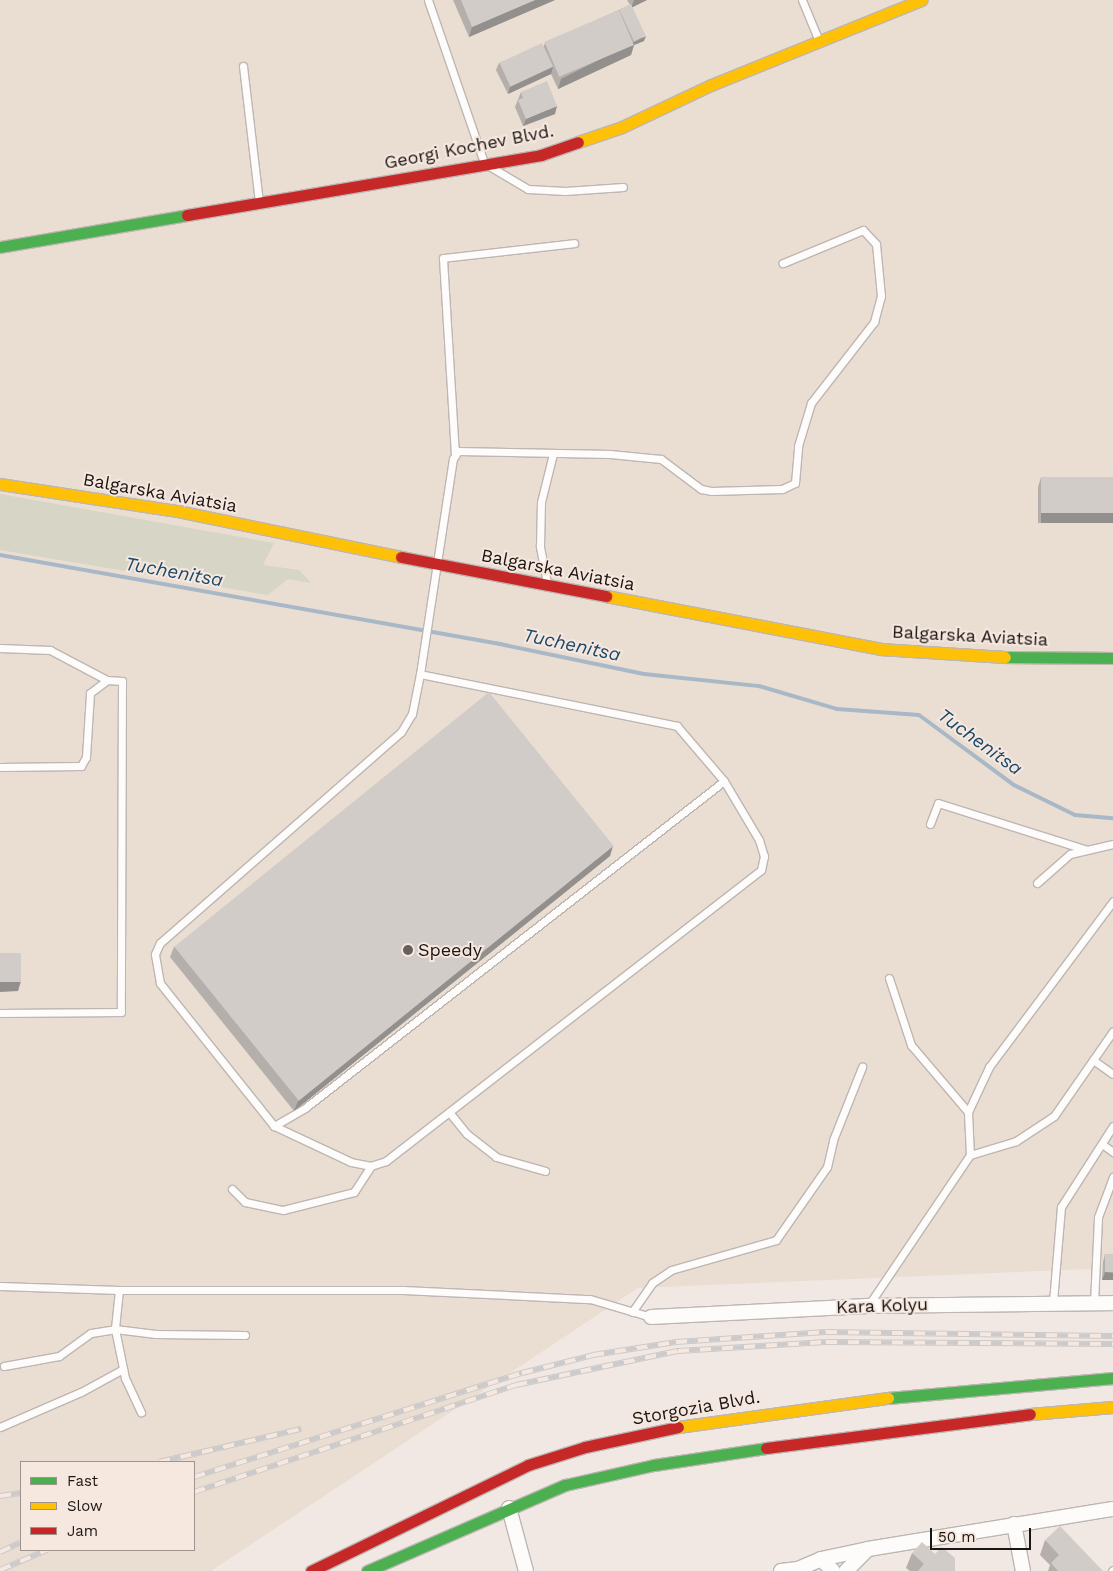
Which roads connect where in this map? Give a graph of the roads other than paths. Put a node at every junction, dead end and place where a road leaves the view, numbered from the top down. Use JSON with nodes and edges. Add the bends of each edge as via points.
{"nodes":[{"id":1,"x":428,"y":0,"type":"edge"},
{"id":2,"x":802,"y":0,"type":"edge"},
{"id":3,"x":921,"y":0,"type":"edge"},
{"id":4,"x":819,"y":41,"type":"junction"},
{"id":5,"x":242,"y":66,"type":"dead end"},
{"id":6,"x":484,"y":164,"type":"junction"},
{"id":7,"x":623,"y":187,"type":"dead end"},
{"id":8,"x":260,"y":202,"type":"junction"},
{"id":9,"x":574,"y":243,"type":"dead end"},
{"id":10,"x":0,"y":247,"type":"edge"},
{"id":11,"x":783,"y":263,"type":"dead end"},
{"id":12,"x":553,"y":454,"type":"junction"},
{"id":13,"x":455,"y":455,"type":"junction"},
{"id":14,"x":0,"y":484,"type":"edge"},
{"id":15,"x":439,"y":565,"type":"junction"},
{"id":16,"x":547,"y":585,"type":"junction"},
{"id":17,"x":0,"y":648,"type":"edge"},
{"id":18,"x":1113,"y":658,"type":"edge"},
{"id":19,"x":420,"y":674,"type":"junction"},
{"id":20,"x":107,"y":680,"type":"junction"},
{"id":21,"x":0,"y":767,"type":"edge"},
{"id":22,"x":724,"y":781,"type":"junction"},
{"id":23,"x":930,"y":824,"type":"dead end"},
{"id":24,"x":1113,"y":844,"type":"edge"},
{"id":25,"x":1087,"y":850,"type":"junction"},
{"id":26,"x":1037,"y":883,"type":"dead end"},
{"id":27,"x":1113,"y":901,"type":"edge"},
{"id":28,"x":889,"y":978,"type":"dead end"},
{"id":29,"x":0,"y":1012,"type":"edge"},
{"id":30,"x":1113,"y":1031,"type":"edge"},
{"id":31,"x":1093,"y":1060,"type":"junction"},
{"id":32,"x":862,"y":1067,"type":"dead end"},
{"id":33,"x":1113,"y":1074,"type":"edge"},
{"id":34,"x":449,"y":1112,"type":"junction"},
{"id":35,"x":968,"y":1112,"type":"junction"},
{"id":36,"x":274,"y":1126,"type":"junction"},
{"id":37,"x":1113,"y":1126,"type":"edge"},
{"id":38,"x":1102,"y":1144,"type":"junction"},
{"id":39,"x":1113,"y":1152,"type":"edge"},
{"id":40,"x":970,"y":1155,"type":"junction"},
{"id":41,"x":371,"y":1166,"type":"junction"},
{"id":42,"x":545,"y":1171,"type":"dead end"},
{"id":43,"x":1113,"y":1177,"type":"edge"},
{"id":44,"x":232,"y":1190,"type":"dead end"},
{"id":45,"x":0,"y":1286,"type":"edge"},
{"id":46,"x":119,"y":1290,"type":"junction"},
{"id":47,"x":1053,"y":1302,"type":"junction"},
{"id":48,"x":1094,"y":1303,"type":"junction"},
{"id":49,"x":1113,"y":1303,"type":"edge"},
{"id":50,"x":868,"y":1306,"type":"junction"},
{"id":51,"x":632,"y":1312,"type":"junction"},
{"id":52,"x":651,"y":1318,"type":"joint"},
{"id":53,"x":115,"y":1329,"type":"junction"},
{"id":54,"x":245,"y":1334,"type":"dead end"},
{"id":55,"x":4,"y":1366,"type":"dead end"},
{"id":56,"x":123,"y":1369,"type":"junction"},
{"id":57,"x":1113,"y":1378,"type":"edge"},
{"id":58,"x":1113,"y":1407,"type":"edge"},
{"id":59,"x":141,"y":1412,"type":"dead end"},
{"id":60,"x":0,"y":1427,"type":"edge"},
{"id":61,"x":509,"y":1508,"type":"junction"},
{"id":62,"x":1113,"y":1509,"type":"edge"},
{"id":63,"x":1014,"y":1524,"type":"junction"},
{"id":64,"x":868,"y":1549,"type":"junction"},
{"id":65,"x":821,"y":1558,"type":"junction"},
{"id":66,"x":311,"y":1571,"type":"edge"},
{"id":67,"x":367,"y":1571,"type":"edge"},
{"id":68,"x":526,"y":1571,"type":"edge"},
{"id":69,"x":781,"y":1571,"type":"edge"},
{"id":70,"x":833,"y":1571,"type":"edge"},
{"id":71,"x":846,"y":1571,"type":"edge"},
{"id":72,"x":1023,"y":1571,"type":"edge"}],
"edges":[{"from":1,"to":6,"type":"lane"},
{"from":2,"to":4,"type":"lane"},
{"from":3,"to":4,"type":"main road","name":"Georgi Kochev Blvd."},
{"from":4,"to":6,"type":"main road","name":"Georgi Kochev Blvd.","via":[[622,127],[541,155]]},
{"from":5,"to":8,"type":"lane"},
{"from":6,"to":7,"type":"lane","via":[[528,188],[565,191]]},
{"from":6,"to":8,"type":"main road","name":"Georgi Kochev Blvd."},
{"from":8,"to":10,"type":"main road","name":"Georgi Kochev Blvd."},
{"from":9,"to":13,"type":"lane","via":[[443,258]]},
{"from":11,"to":12,"type":"lane","via":[[863,230],[876,244],[881,296],[874,322],[811,403],[798,446],[795,483],[789,488],[711,491],[661,459],[610,454]]},
{"from":12,"to":13,"type":"lane","via":[[462,449]]},
{"from":12,"to":16,"type":"lane","via":[[541,502],[540,546]]},
{"from":13,"to":15,"type":"lane"},
{"from":14,"to":15,"type":"main road","name":"Balgarska Aviatsia","via":[[182,512]]},
{"from":15,"to":16,"type":"main road","name":"Balgarska Aviatsia"},
{"from":15,"to":19,"type":"lane"},
{"from":16,"to":18,"type":"main road","name":"Balgarska Aviatsia","via":[[880,649],[979,657]]},
{"from":17,"to":20,"type":"lane","via":[[50,650]]},
{"from":19,"to":22,"type":"lane","via":[[677,726]]},
{"from":19,"to":36,"type":"lane","via":[[412,714],[402,732],[160,943],[155,954],[160,983]]},
{"from":20,"to":21,"type":"lane","via":[[90,693],[86,757],[81,766]]},
{"from":20,"to":29,"type":"lane","via":[[122,681],[121,1012]]},
{"from":22,"to":34,"type":"lane","via":[[759,840],[764,856],[761,870]]},
{"from":22,"to":36,"type":"lane","via":[[305,1108]]},
{"from":23,"to":25,"type":"lane","via":[[938,803]]},
{"from":24,"to":25,"type":"lane"},
{"from":25,"to":26,"type":"lane","via":[[1070,854]]},
{"from":27,"to":35,"type":"lane","via":[[989,1067]]},
{"from":28,"to":35,"type":"lane","via":[[911,1045]]},
{"from":30,"to":31,"type":"lane"},
{"from":31,"to":33,"type":"lane"},
{"from":31,"to":40,"type":"lane","via":[[1054,1116],[1016,1141]]},
{"from":32,"to":51,"type":"lane","via":[[833,1140],[827,1167],[776,1240],[671,1270],[652,1283]]},
{"from":34,"to":41,"type":"lane","via":[[386,1161]]},
{"from":34,"to":42,"type":"lane","via":[[467,1134],[496,1157]]},
{"from":35,"to":40,"type":"lane"},
{"from":36,"to":41,"type":"lane","via":[[351,1162]]},
{"from":37,"to":38,"type":"lane"},
{"from":38,"to":39,"type":"lane"},
{"from":38,"to":47,"type":"lane","via":[[1061,1206]]},
{"from":40,"to":50,"type":"lane"},
{"from":41,"to":44,"type":"lane","via":[[354,1192],[284,1210],[245,1202]]},
{"from":43,"to":48,"type":"lane","via":[[1098,1217]]},
{"from":45,"to":46,"type":"lane"},
{"from":46,"to":51,"type":"lane","via":[[413,1290],[590,1299]]},
{"from":46,"to":53,"type":"lane"},
{"from":47,"to":48,"type":"street","name":"Kara Kolyu"},
{"from":47,"to":50,"type":"street","name":"Kara Kolyu"},
{"from":48,"to":49,"type":"street","name":"Kara Kolyu"},
{"from":50,"to":52,"type":"street","name":"Kara Kolyu"},
{"from":51,"to":52,"type":"lane"},
{"from":53,"to":54,"type":"lane","via":[[156,1334]]},
{"from":53,"to":55,"type":"lane","via":[[91,1333],[59,1356]]},
{"from":53,"to":56,"type":"lane"},
{"from":56,"to":59,"type":"lane"},
{"from":56,"to":60,"type":"lane","via":[[81,1392]]},
{"from":57,"to":66,"type":"main road","name":"Storgozia Blvd.","via":[[906,1395],[702,1422],[585,1447],[528,1465],[476,1488]]},
{"from":58,"to":61,"type":"main road","via":[[1026,1414],[685,1458],[565,1485]]},
{"from":61,"to":67,"type":"main road"},
{"from":61,"to":68,"type":"street"},
{"from":62,"to":63,"type":"street"},
{"from":63,"to":64,"type":"street"},
{"from":63,"to":72,"type":"street"},
{"from":64,"to":65,"type":"street"},
{"from":64,"to":71,"type":"street"},
{"from":65,"to":69,"type":"street","via":[[798,1569]]},
{"from":65,"to":70,"type":"street"}]}
